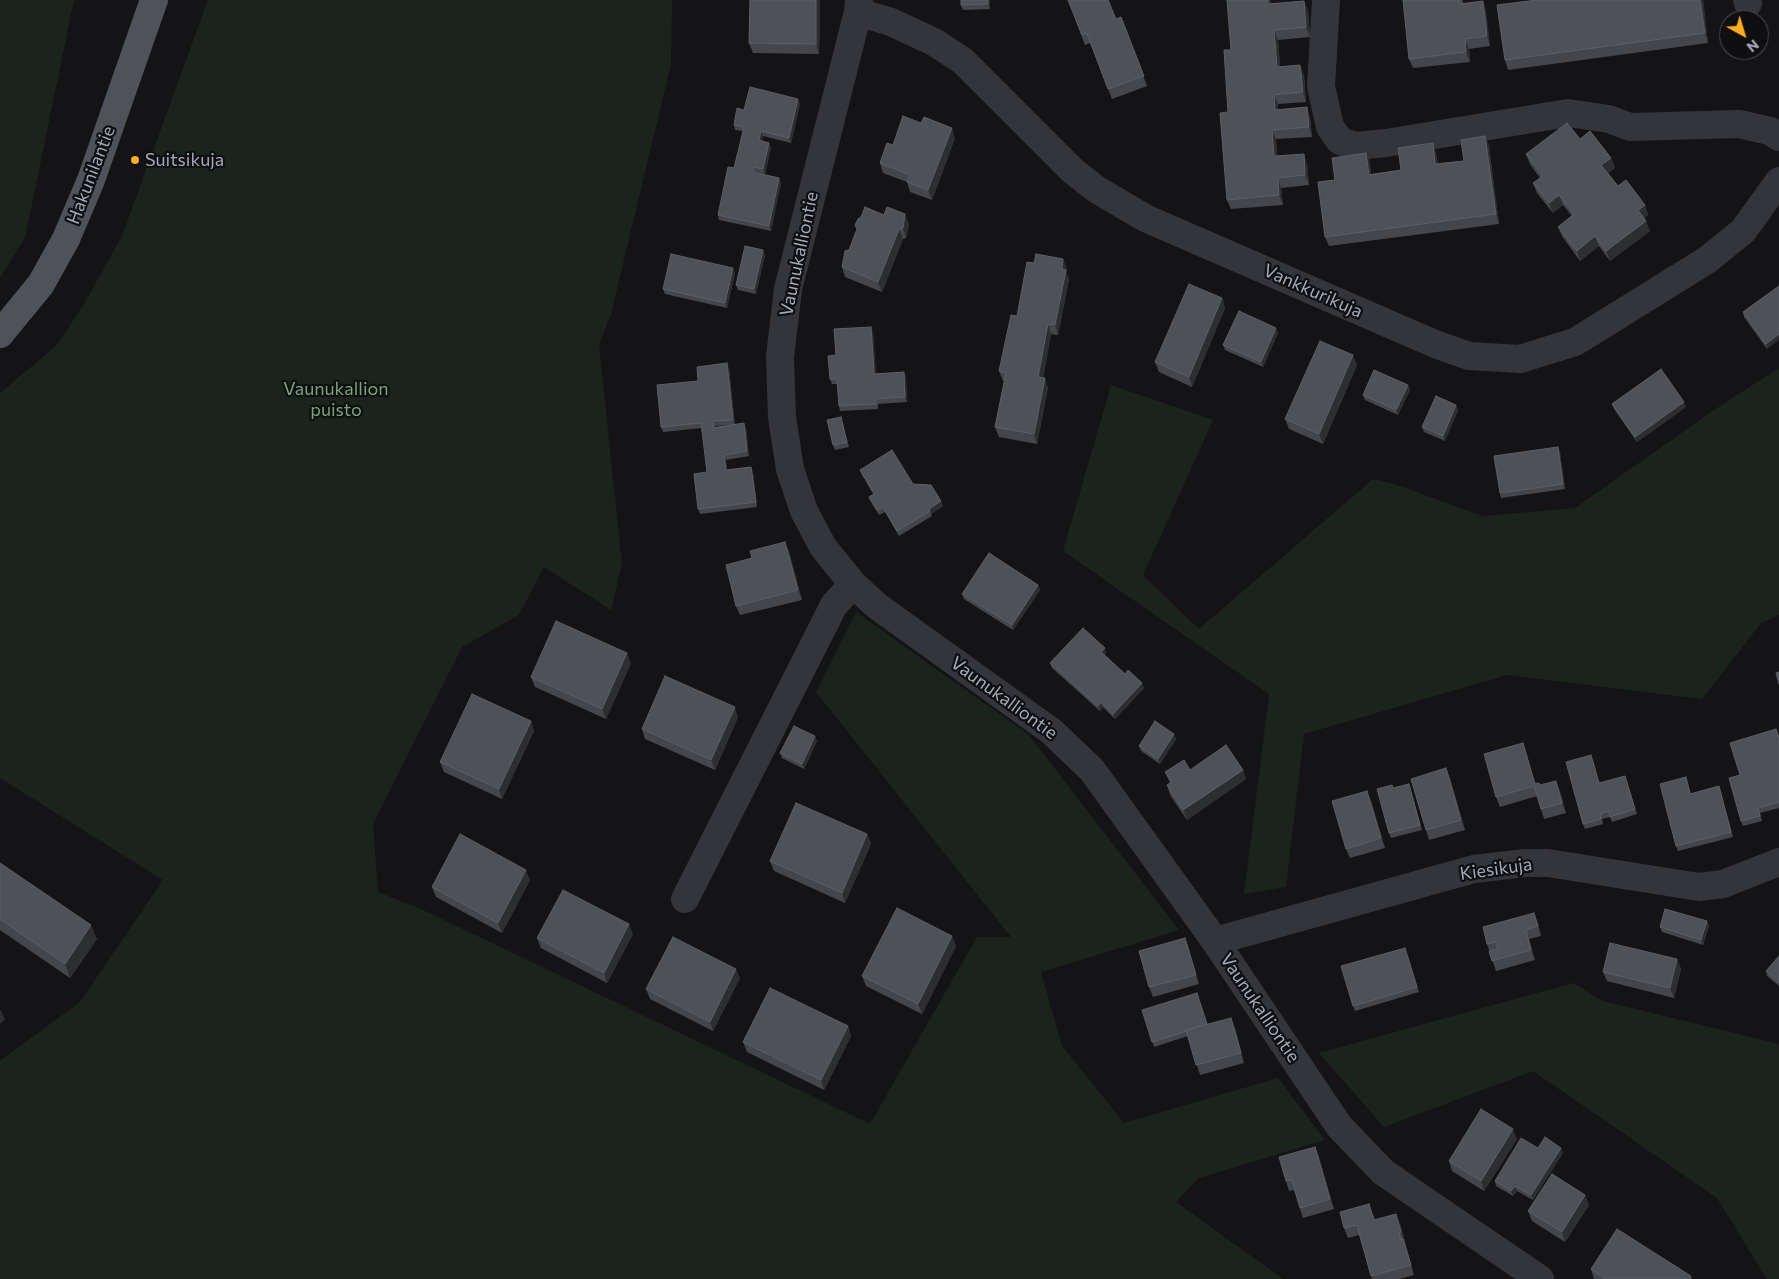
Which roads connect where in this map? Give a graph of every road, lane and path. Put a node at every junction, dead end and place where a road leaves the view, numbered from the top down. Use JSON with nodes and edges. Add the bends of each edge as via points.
{"nodes":[{"id":1,"x":154,"y":0,"type":"edge"},
{"id":2,"x":1326,"y":0,"type":"edge"},
{"id":3,"x":859,"y":6,"type":"edge"},
{"id":4,"x":1779,"y":137,"type":"edge"},
{"id":5,"x":1779,"y":181,"type":"edge"},
{"id":6,"x":0,"y":334,"type":"edge"},
{"id":7,"x":853,"y":584,"type":"junction"},
{"id":8,"x":1779,"y":862,"type":"edge"},
{"id":9,"x":685,"y":899,"type":"dead end"},
{"id":10,"x":1215,"y":941,"type":"junction"},
{"id":11,"x":1540,"y":1279,"type":"edge"}],
"edges":[{"from":1,"to":6,"type":"main road","name":"Hakunilantie","via":[[66,239],[41,284]]},
{"from":2,"to":4,"type":"street","via":[[1321,86],[1330,127],[1340,141],[1356,146],[1568,113],[1609,119],[1630,127],[1739,124],[1770,131]]},
{"from":3,"to":5,"type":"street","name":"Vankkurikuja","via":[[934,42],[963,61],[1073,171],[1138,214],[1469,356],[1520,359],[1575,342],[1706,260],[1743,230]]},
{"from":3,"to":7,"type":"street","name":"Vaunukalliontie","via":[[788,289],[780,357],[782,417],[790,469],[804,511],[823,547]]},
{"from":7,"to":9,"type":"street","via":[[834,605]]},
{"from":7,"to":10,"type":"street","name":"Vaunukalliontie","via":[[877,606],[1051,731],[1092,770]]},
{"from":8,"to":10,"type":"street","name":"Kiesikuja","via":[[1723,884],[1699,887],[1548,863],[1474,869]]},
{"from":10,"to":11,"type":"street","name":"Vaunukalliontie","via":[[1339,1126],[1382,1172]]}]}
